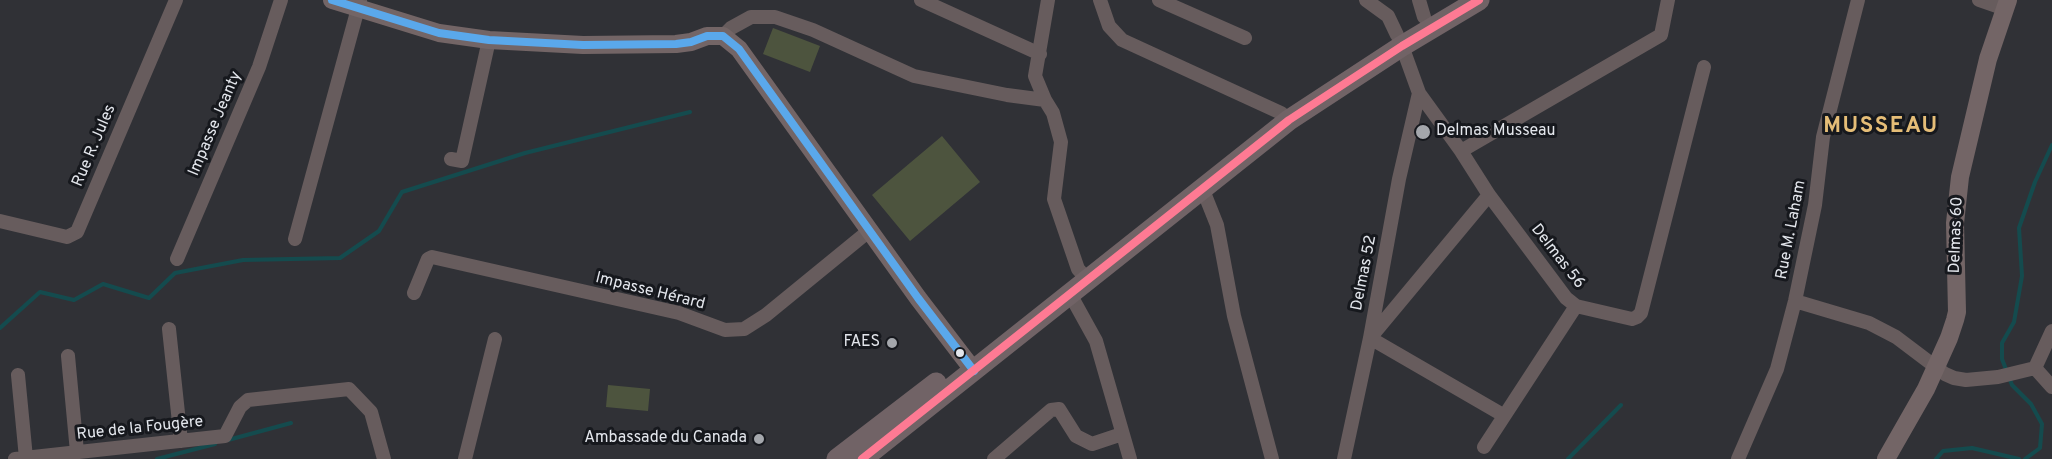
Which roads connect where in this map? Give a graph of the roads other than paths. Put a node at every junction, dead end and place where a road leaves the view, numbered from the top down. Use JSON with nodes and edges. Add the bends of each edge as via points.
{"nodes":[{"id":1,"x":176,"y":0,"type":"edge"},
{"id":2,"x":281,"y":0,"type":"edge"},
{"id":3,"x":332,"y":0,"type":"edge"},
{"id":4,"x":921,"y":0,"type":"edge"},
{"id":5,"x":1048,"y":0,"type":"edge"},
{"id":6,"x":1160,"y":0,"type":"edge"},
{"id":7,"x":1366,"y":0,"type":"edge"},
{"id":8,"x":1452,"y":0,"type":"edge"},
{"id":9,"x":1479,"y":0,"type":"edge"},
{"id":10,"x":1668,"y":0,"type":"edge"},
{"id":11,"x":1858,"y":0,"type":"edge"},
{"id":12,"x":1979,"y":0,"type":"edge"},
{"id":13,"x":1104,"y":3,"type":"edge"},
{"id":14,"x":359,"y":4,"type":"edge"},
{"id":15,"x":2007,"y":4,"type":"edge"},
{"id":16,"x":1422,"y":9,"type":"edge"},
{"id":17,"x":723,"y":36,"type":"junction"},
{"id":18,"x":1245,"y":38,"type":"dead end"},
{"id":19,"x":489,"y":40,"type":"junction"},
{"id":20,"x":1400,"y":40,"type":"junction"},
{"id":21,"x":1040,"y":54,"type":"junction"},
{"id":22,"x":1704,"y":67,"type":"dead end"},
{"id":23,"x":1419,"y":93,"type":"junction"},
{"id":24,"x":1045,"y":100,"type":"junction"},
{"id":25,"x":1285,"y":117,"type":"junction"},
{"id":26,"x":1461,"y":152,"type":"junction"},
{"id":27,"x":451,"y":159,"type":"dead end"},
{"id":28,"x":1203,"y":190,"type":"junction"},
{"id":29,"x":1489,"y":195,"type":"junction"},
{"id":30,"x":0,"y":220,"type":"edge"},
{"id":31,"x":870,"y":230,"type":"junction"},
{"id":32,"x":295,"y":239,"type":"dead end"},
{"id":33,"x":177,"y":259,"type":"dead end"},
{"id":34,"x":1082,"y":274,"type":"junction"},
{"id":35,"x":414,"y":293,"type":"dead end"},
{"id":36,"x":1070,"y":294,"type":"junction"},
{"id":37,"x":1795,"y":301,"type":"junction"},
{"id":38,"x":1575,"y":306,"type":"junction"},
{"id":39,"x":169,"y":328,"type":"dead end"},
{"id":40,"x":2052,"y":331,"type":"edge"},
{"id":41,"x":1370,"y":338,"type":"junction"},
{"id":42,"x":495,"y":339,"type":"dead end"},
{"id":43,"x":68,"y":356,"type":"dead end"},
{"id":44,"x":970,"y":366,"type":"junction"},
{"id":45,"x":1936,"y":367,"type":"junction"},
{"id":46,"x":2035,"y":368,"type":"junction"},
{"id":47,"x":18,"y":375,"type":"dead end"},
{"id":48,"x":2052,"y":387,"type":"edge"},
{"id":49,"x":1503,"y":415,"type":"junction"},
{"id":50,"x":1122,"y":434,"type":"junction"},
{"id":51,"x":181,"y":441,"type":"junction"},
{"id":52,"x":1484,"y":447,"type":"dead end"},
{"id":53,"x":77,"y":452,"type":"junction"},
{"id":54,"x":20,"y":458,"type":"edge"},
{"id":55,"x":384,"y":459,"type":"edge"},
{"id":56,"x":465,"y":459,"type":"edge"},
{"id":57,"x":837,"y":459,"type":"edge"},
{"id":58,"x":862,"y":459,"type":"edge"},
{"id":59,"x":994,"y":459,"type":"edge"},
{"id":60,"x":1130,"y":459,"type":"edge"},
{"id":61,"x":1272,"y":459,"type":"edge"},
{"id":62,"x":1344,"y":459,"type":"edge"},
{"id":63,"x":1738,"y":459,"type":"edge"},
{"id":64,"x":1886,"y":459,"type":"edge"}],
"edges":[{"from":1,"to":30,"type":"street","name":"Rue R. Jules","via":[[77,232],[67,237]]},
{"from":2,"to":33,"type":"street","name":"Impasse Jeanty","via":[[259,67]]},
{"from":3,"to":14,"type":"street"},
{"from":4,"to":21,"type":"street"},
{"from":5,"to":21,"type":"street"},
{"from":6,"to":18,"type":"street"},
{"from":7,"to":20,"type":"street","name":"Delmas 56","via":[[1388,16]]},
{"from":8,"to":16,"type":"main road"},
{"from":9,"to":20,"type":"main road"},
{"from":10,"to":26,"type":"street","via":[[1661,35]]},
{"from":11,"to":37,"type":"street","name":"Rue M. Laham","via":[[1823,137],[1815,205]]},
{"from":12,"to":15,"type":"street"},
{"from":13,"to":25,"type":"street","via":[[1109,26],[1122,40]]},
{"from":14,"to":19,"type":"street","via":[[439,33]]},
{"from":14,"to":32,"type":"street"},
{"from":15,"to":45,"type":"street","name":"Delmas 60","via":[[1988,59],[1962,168],[1955,223],[1957,312]]},
{"from":16,"to":20,"type":"main road"},
{"from":17,"to":19,"type":"street","via":[[676,44]]},
{"from":17,"to":24,"type":"street","via":[[751,16],[775,17],[914,76]]},
{"from":17,"to":31,"type":"street","via":[[739,49]]},
{"from":19,"to":27,"type":"street","via":[[462,161]]},
{"from":20,"to":23,"type":"street","name":"Delmas 56"},
{"from":20,"to":25,"type":"main road"},
{"from":21,"to":24,"type":"street","via":[[1035,76]]},
{"from":22,"to":38,"type":"street","name":"Delmas 56","via":[[1641,313],[1632,319]]},
{"from":23,"to":26,"type":"street","name":"Delmas 56"},
{"from":23,"to":41,"type":"street","name":"Delmas 52"},
{"from":24,"to":34,"type":"street","via":[[1061,142],[1054,199]]},
{"from":25,"to":28,"type":"main road"},
{"from":25,"to":34,"type":"main road"},
{"from":26,"to":29,"type":"street","name":"Delmas 56"},
{"from":28,"to":34,"type":"main road"},
{"from":28,"to":61,"type":"street","via":[[1217,225],[1234,316]]},
{"from":29,"to":38,"type":"street","name":"Delmas 56"},
{"from":29,"to":41,"type":"street"},
{"from":31,"to":35,"type":"street","name":"Impasse Hérard","via":[[766,315],[744,328],[725,330],[679,314],[432,257]]},
{"from":31,"to":44,"type":"street"},
{"from":34,"to":36,"type":"main road"},
{"from":34,"to":44,"type":"main road"},
{"from":36,"to":44,"type":"main road"},
{"from":36,"to":50,"type":"street","via":[[1096,341]]},
{"from":37,"to":45,"type":"street","via":[[1869,323],[1896,337]]},
{"from":37,"to":63,"type":"street","name":"Rue M. Laham","via":[[1777,369]]},
{"from":38,"to":49,"type":"street"},
{"from":39,"to":51,"type":"street"},
{"from":40,"to":46,"type":"street"},
{"from":41,"to":49,"type":"street"},
{"from":41,"to":62,"type":"street","name":"Delmas 52"},
{"from":42,"to":56,"type":"street"},
{"from":43,"to":53,"type":"street"},
{"from":44,"to":57,"type":"main road"},
{"from":44,"to":58,"type":"main road"},
{"from":45,"to":46,"type":"street","via":[[1966,380]]},
{"from":45,"to":64,"type":"street","name":"Delmas 60"},
{"from":46,"to":48,"type":"street"},
{"from":47,"to":54,"type":"street"},
{"from":49,"to":52,"type":"street"},
{"from":50,"to":59,"type":"street","via":[[1092,444],[1076,436],[1059,410],[1051,410]]},
{"from":50,"to":60,"type":"street"},
{"from":51,"to":53,"type":"street","name":"Rue de la Fougère"},
{"from":51,"to":55,"type":"street","name":"Rue de la Fougère","via":[[225,436],[240,406],[248,400],[349,389],[371,412]]},
{"from":53,"to":54,"type":"street","name":"Rue de la Fougère"}]}
